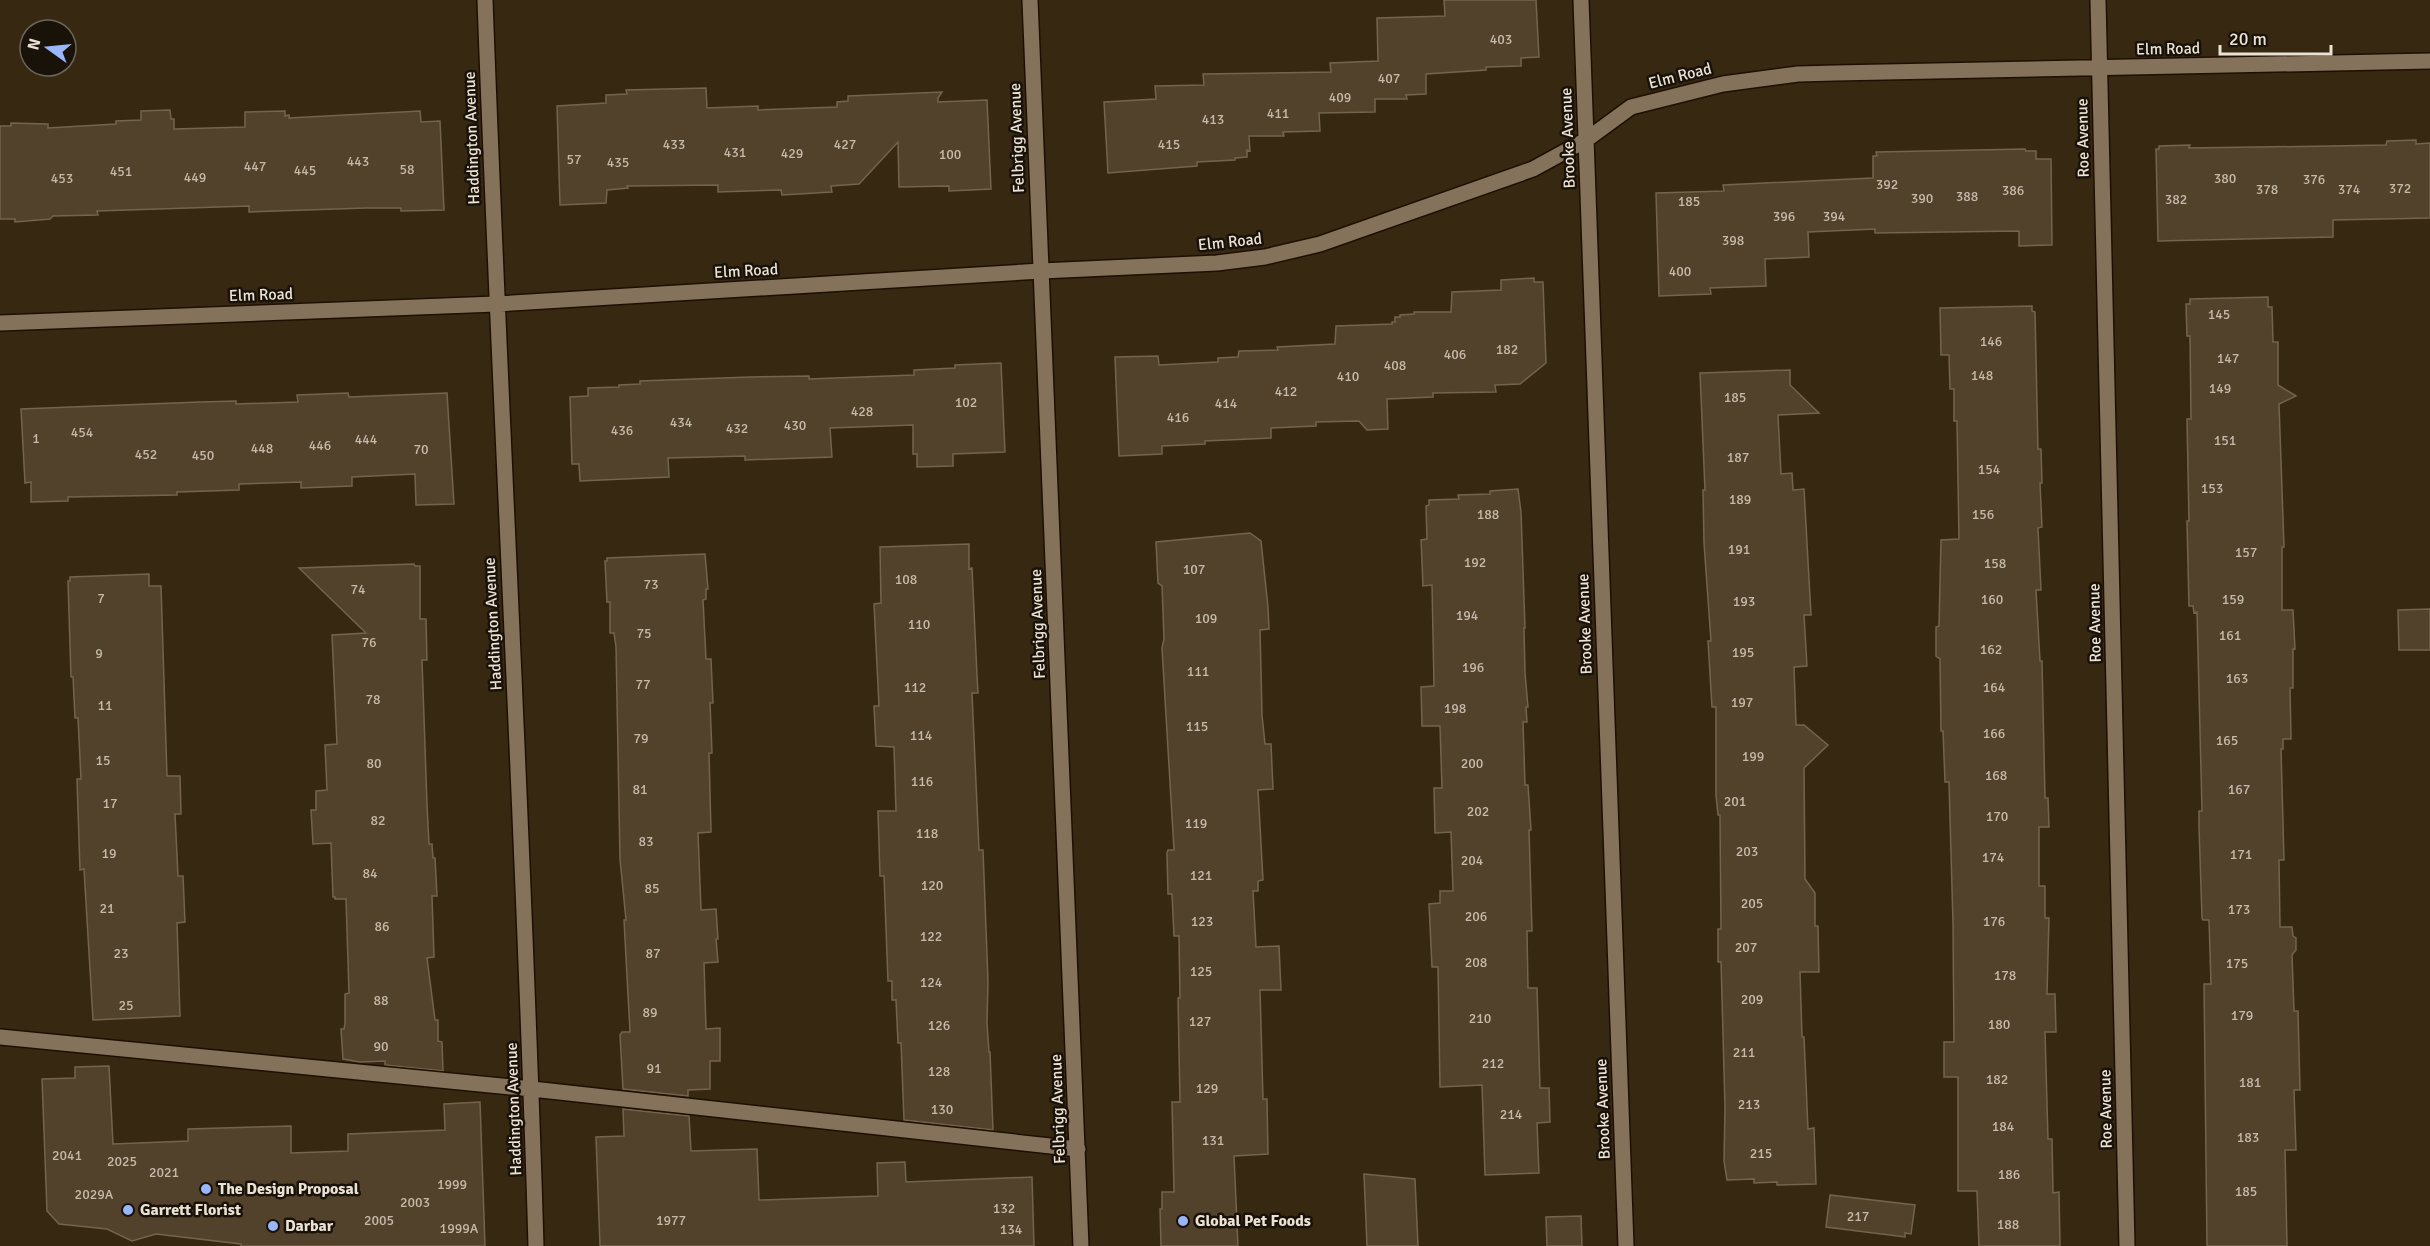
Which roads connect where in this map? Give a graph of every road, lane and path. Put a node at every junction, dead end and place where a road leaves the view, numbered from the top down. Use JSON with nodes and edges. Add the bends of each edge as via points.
{"nodes":[{"id":1,"x":485,"y":0,"type":"edge"},
{"id":2,"x":1030,"y":0,"type":"edge"},
{"id":3,"x":1581,"y":0,"type":"edge"},
{"id":4,"x":2098,"y":0,"type":"edge"},
{"id":5,"x":2430,"y":61,"type":"edge"},
{"id":6,"x":2100,"y":68,"type":"junction"},
{"id":7,"x":1586,"y":140,"type":"junction"},
{"id":8,"x":1041,"y":271,"type":"junction"},
{"id":9,"x":496,"y":304,"type":"junction"},
{"id":10,"x":0,"y":323,"type":"edge"},
{"id":11,"x":0,"y":1037,"type":"edge"},
{"id":12,"x":532,"y":1089,"type":"junction"},
{"id":13,"x":1078,"y":1149,"type":"junction"},
{"id":14,"x":536,"y":1246,"type":"edge"},
{"id":15,"x":1081,"y":1246,"type":"edge"},
{"id":16,"x":1626,"y":1246,"type":"edge"},
{"id":17,"x":2127,"y":1246,"type":"edge"}],
"edges":[{"from":1,"to":9,"type":"street","name":"Haddington Avenue"},
{"from":2,"to":8,"type":"street","name":"Felbrigg Avenue"},
{"from":3,"to":7,"type":"street","name":"Brooke Avenue"},
{"from":4,"to":6,"type":"street","name":"Roe Avenue"},
{"from":5,"to":6,"type":"street","name":"Elm Road"},
{"from":6,"to":7,"type":"street","name":"Elm Road","via":[[1760,78],[1631,107]]},
{"from":6,"to":17,"type":"street","name":"Roe Avenue"},
{"from":7,"to":8,"type":"street","name":"Elm Road","via":[[1533,169],[1320,244],[1216,263]]},
{"from":7,"to":16,"type":"street","name":"Brooke Avenue"},
{"from":8,"to":9,"type":"street","name":"Elm Road"},
{"from":8,"to":13,"type":"street","name":"Felbrigg Avenue"},
{"from":9,"to":10,"type":"street","name":"Elm Road"},
{"from":9,"to":12,"type":"street","name":"Haddington Avenue"},
{"from":11,"to":12,"type":"street"},
{"from":12,"to":13,"type":"street"},
{"from":12,"to":14,"type":"street","name":"Haddington Avenue"},
{"from":13,"to":15,"type":"street","name":"Felbrigg Avenue"}]}
